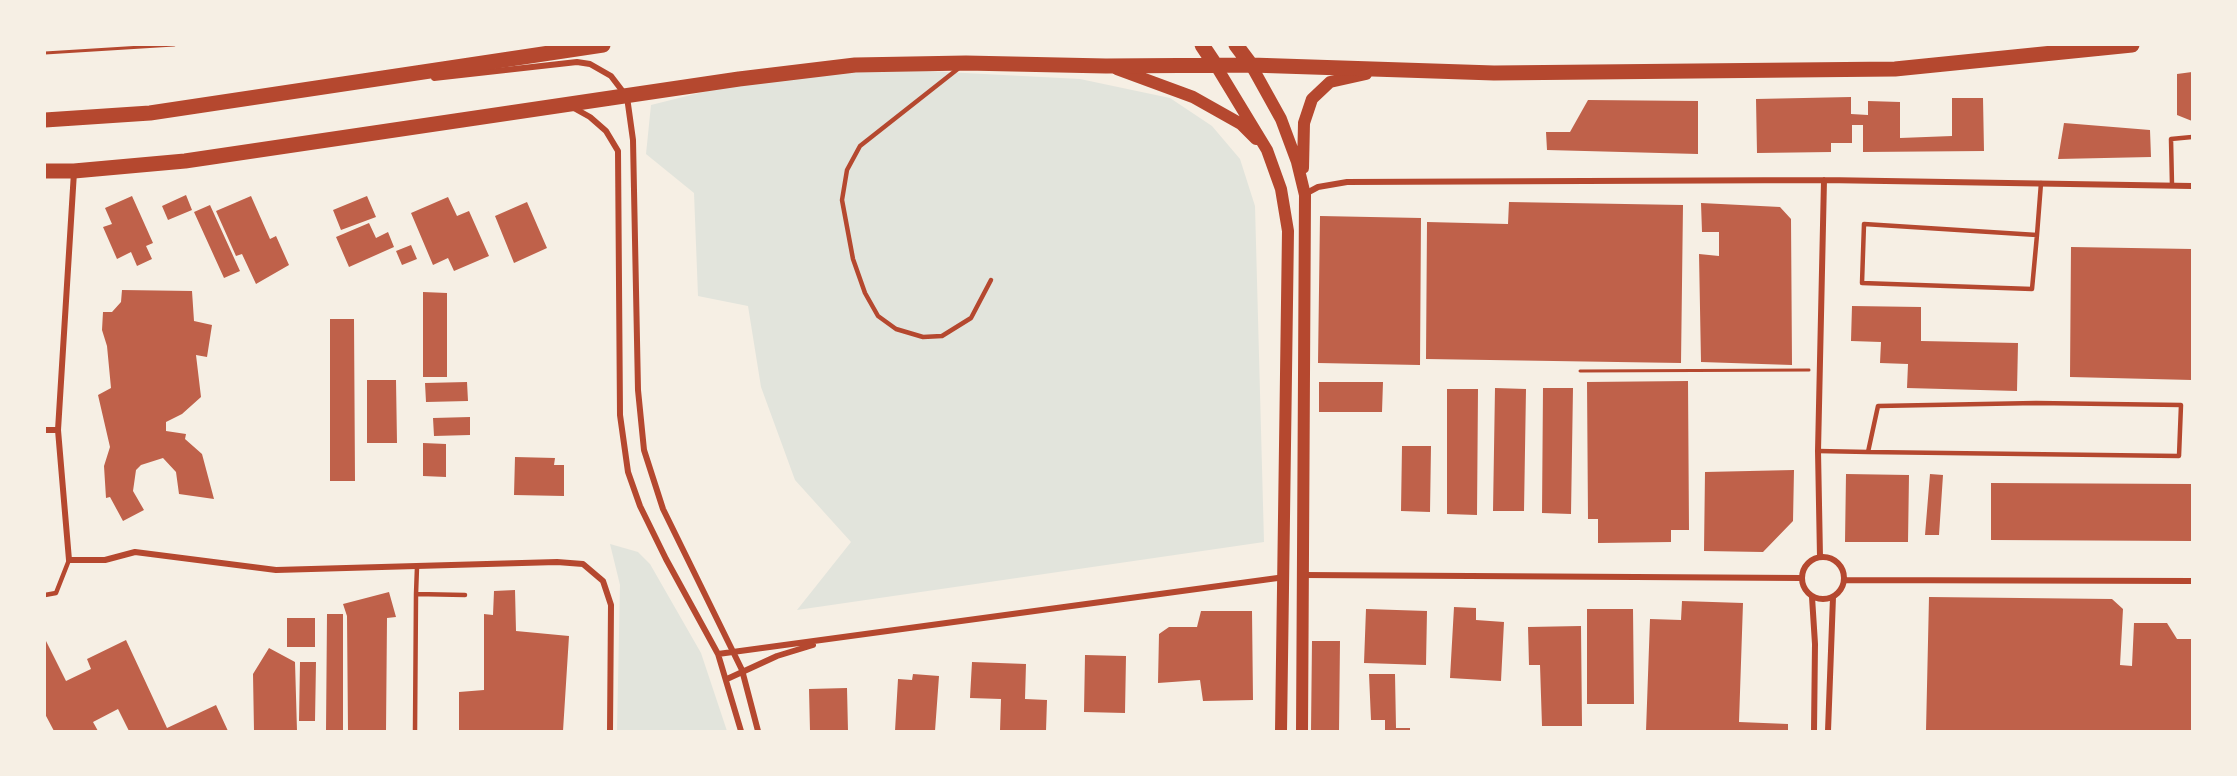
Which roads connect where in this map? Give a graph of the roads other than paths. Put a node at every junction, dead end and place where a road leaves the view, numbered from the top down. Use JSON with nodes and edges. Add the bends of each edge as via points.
{"nodes":[{"id":1,"x":603,"y":45,"type":"edge"},
{"id":2,"x":1202,"y":45,"type":"edge"},
{"id":3,"x":1236,"y":45,"type":"edge"},
{"id":4,"x":2132,"y":45,"type":"edge"},
{"id":5,"x":966,"y":63,"type":"junction"},
{"id":6,"x":1251,"y":65,"type":"junction"},
{"id":7,"x":1106,"y":66,"type":"junction"},
{"id":8,"x":1216,"y":66,"type":"junction"},
{"id":9,"x":1400,"y":69,"type":"junction"},
{"id":10,"x":307,"y":91,"type":"junction"},
{"id":11,"x":627,"y":97,"type":"junction"},
{"id":12,"x":563,"y":105,"type":"junction"},
{"id":13,"x":45,"y":120,"type":"edge"},
{"id":14,"x":2192,"y":137,"type":"edge"},
{"id":15,"x":1267,"y":150,"type":"junction"},
{"id":16,"x":45,"y":171,"type":"edge"},
{"id":17,"x":74,"y":171,"type":"junction"},
{"id":18,"x":1824,"y":180,"type":"junction"},
{"id":19,"x":2041,"y":183,"type":"junction"},
{"id":20,"x":2172,"y":185,"type":"junction"},
{"id":21,"x":2192,"y":186,"type":"edge"},
{"id":22,"x":1305,"y":195,"type":"junction"},
{"id":23,"x":2037,"y":235,"type":"junction"},
{"id":24,"x":991,"y":280,"type":"dead end"},
{"id":25,"x":45,"y":430,"type":"edge"},
{"id":26,"x":58,"y":430,"type":"junction"},
{"id":27,"x":1818,"y":451,"type":"junction"},
{"id":28,"x":1868,"y":452,"type":"junction"},
{"id":29,"x":1820,"y":557,"type":"junction"},
{"id":30,"x":69,"y":560,"type":"junction"},
{"id":31,"x":417,"y":567,"type":"junction"},
{"id":32,"x":1304,"y":574,"type":"junction"},
{"id":33,"x":1285,"y":577,"type":"junction"},
{"id":34,"x":1801,"y":578,"type":"junction"},
{"id":35,"x":1844,"y":580,"type":"junction"},
{"id":36,"x":2192,"y":581,"type":"edge"},
{"id":37,"x":416,"y":594,"type":"junction"},
{"id":38,"x":45,"y":595,"type":"edge"},
{"id":39,"x":465,"y":595,"type":"dead end"},
{"id":40,"x":1812,"y":597,"type":"junction"},
{"id":41,"x":1833,"y":597,"type":"junction"},
{"id":42,"x":822,"y":642,"type":"junction"},
{"id":43,"x":735,"y":653,"type":"junction"},
{"id":44,"x":718,"y":654,"type":"junction"},
{"id":45,"x":742,"y":670,"type":"junction"},
{"id":46,"x":727,"y":679,"type":"junction"},
{"id":47,"x":415,"y":731,"type":"edge"},
{"id":48,"x":610,"y":731,"type":"edge"},
{"id":49,"x":741,"y":731,"type":"edge"},
{"id":50,"x":758,"y":731,"type":"edge"},
{"id":51,"x":1281,"y":731,"type":"edge"},
{"id":52,"x":1302,"y":731,"type":"edge"},
{"id":53,"x":1814,"y":731,"type":"edge"},
{"id":54,"x":1828,"y":731,"type":"edge"}],
"edges":[{"from":1,"to":10,"type":"highway"},
{"from":2,"to":8,"type":"highway"},
{"from":3,"to":6,"type":"highway"},
{"from":4,"to":9,"type":"highway","via":[[1895,69],[1494,73]]},
{"from":5,"to":7,"type":"highway"},
{"from":5,"to":11,"type":"highway","via":[[802,70]]},
{"from":5,"to":24,"type":"lane","via":[[860,146],[847,170],[842,200],[853,259],[865,293],[878,316],[896,329],[923,337],[942,336],[971,318]]},
{"from":6,"to":8,"type":"highway"},
{"from":6,"to":9,"type":"highway"},
{"from":6,"to":22,"type":"main road","via":[[1281,119]]},
{"from":7,"to":8,"type":"highway"},
{"from":7,"to":15,"type":"main road","via":[[1193,97],[1240,124]]},
{"from":8,"to":15,"type":"main road"},
{"from":9,"to":22,"type":"main road","via":[[1330,82],[1312,99],[1302,144]]},
{"from":10,"to":11,"type":"street","via":[[577,62],[590,64],[611,76]]},
{"from":10,"to":13,"type":"highway","via":[[150,113]]},
{"from":11,"to":12,"type":"highway"},
{"from":11,"to":43,"type":"street","via":[[633,140],[638,390],[644,450],[663,508]]},
{"from":12,"to":17,"type":"highway","via":[[186,162]]},
{"from":12,"to":44,"type":"street","via":[[598,123],[614,140],[618,151],[620,415],[624,454],[640,506]]},
{"from":14,"to":20,"type":"lane","via":[[2171,139]]},
{"from":15,"to":33,"type":"main road","via":[[1285,207],[1289,257]]},
{"from":16,"to":17,"type":"highway"},
{"from":17,"to":26,"type":"street"},
{"from":18,"to":19,"type":"street"},
{"from":18,"to":22,"type":"street","via":[[1347,182],[1318,187]]},
{"from":18,"to":27,"type":"street"},
{"from":19,"to":20,"type":"street"},
{"from":19,"to":23,"type":"lane"},
{"from":20,"to":21,"type":"street"},
{"from":22,"to":32,"type":"main road"},
{"from":23,"to":23,"type":"lane","via":[[2032,289],[1862,283],[1864,224]]},
{"from":25,"to":26,"type":"street"},
{"from":26,"to":30,"type":"street"},
{"from":27,"to":28,"type":"lane"},
{"from":27,"to":29,"type":"street"},
{"from":28,"to":28,"type":"lane","via":[[1878,406],[2181,405],[2179,456]]},
{"from":29,"to":34,"type":"street","via":[[1807,564]]},
{"from":29,"to":35,"type":"street","via":[[1839,566]]},
{"from":30,"to":31,"type":"street","via":[[105,560],[135,552],[276,570]]},
{"from":30,"to":38,"type":"lane","via":[[56,593]]},
{"from":31,"to":37,"type":"lane"},
{"from":31,"to":48,"type":"street","via":[[583,564],[603,581],[612,605]]},
{"from":32,"to":33,"type":"main road"},
{"from":32,"to":34,"type":"street"},
{"from":32,"to":52,"type":"main road"},
{"from":33,"to":42,"type":"street"},
{"from":33,"to":51,"type":"main road"},
{"from":34,"to":40,"type":"street"},
{"from":35,"to":36,"type":"street"},
{"from":35,"to":41,"type":"street"},
{"from":37,"to":39,"type":"lane"},
{"from":37,"to":47,"type":"lane"},
{"from":40,"to":41,"type":"street"},
{"from":40,"to":53,"type":"street"},
{"from":41,"to":54,"type":"street"},
{"from":42,"to":43,"type":"street","via":[[765,646]]},
{"from":42,"to":45,"type":"street"},
{"from":43,"to":44,"type":"street"},
{"from":43,"to":45,"type":"street"},
{"from":44,"to":46,"type":"street"},
{"from":45,"to":46,"type":"street"},
{"from":45,"to":50,"type":"street"},
{"from":46,"to":49,"type":"street"}]}
